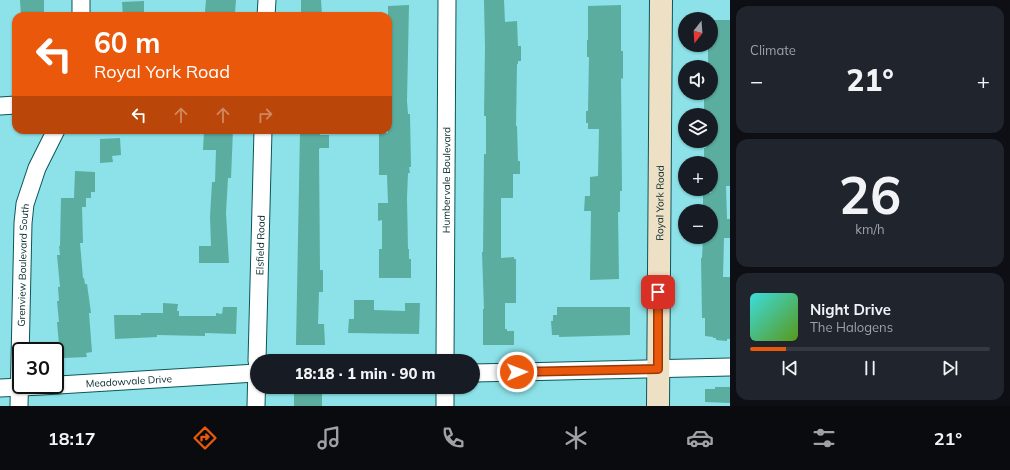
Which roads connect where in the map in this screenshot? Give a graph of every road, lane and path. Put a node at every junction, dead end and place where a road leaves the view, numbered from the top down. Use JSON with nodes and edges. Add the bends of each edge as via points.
{"nodes":[{"id":1,"x":81,"y":0,"type":"edge"},
{"id":2,"x":267,"y":0,"type":"edge"},
{"id":3,"x":447,"y":0,"type":"edge"},
{"id":4,"x":661,"y":0,"type":"edge"},
{"id":5,"x":81,"y":12,"type":"edge"},
{"id":6,"x":266,"y":12,"type":"edge"},
{"id":7,"x":12,"y":105,"type":"edge"},
{"id":8,"x":0,"y":106,"type":"edge"},
{"id":9,"x":54,"y":134,"type":"edge"},
{"id":10,"x":263,"y":134,"type":"edge"},
{"id":11,"x":20,"y":342,"type":"edge"},
{"id":12,"x":257,"y":354,"type":"edge"},
{"id":13,"x":445,"y":354,"type":"edge"},
{"id":14,"x":730,"y":368,"type":"edge"},
{"id":15,"x":658,"y":369,"type":"junction"},
{"id":16,"x":250,"y":373,"type":"edge"},
{"id":17,"x":480,"y":373,"type":"edge"},
{"id":18,"x":64,"y":385,"type":"edge"},
{"id":19,"x":0,"y":388,"type":"edge"},
{"id":20,"x":12,"y":388,"type":"edge"},
{"id":21,"x":19,"y":394,"type":"edge"},
{"id":22,"x":256,"y":394,"type":"edge"},
{"id":23,"x":445,"y":394,"type":"edge"},
{"id":24,"x":19,"y":406,"type":"edge"},
{"id":25,"x":256,"y":406,"type":"edge"},
{"id":26,"x":445,"y":406,"type":"edge"},
{"id":27,"x":658,"y":406,"type":"edge"}],
"edges":[{"from":1,"to":5,"type":"street"},
{"from":2,"to":6,"type":"street"},
{"from":3,"to":13,"type":"street","name":"Humbervale Boulevard"},
{"from":4,"to":15,"type":"main road","name":"Royal York Road"},
{"from":7,"to":8,"type":"street"},
{"from":9,"to":11,"type":"street","name":"Grenview Boulevard South","via":[[37,168],[25,204]]},
{"from":10,"to":12,"type":"street","name":"Elsfield Road"},
{"from":14,"to":15,"type":"street"},
{"from":15,"to":17,"type":"street"},
{"from":15,"to":27,"type":"main road","name":"Royal York Road"},
{"from":16,"to":18,"type":"street","name":"Meadowvale Drive"},
{"from":19,"to":20,"type":"street","name":"Meadowvale Drive"},
{"from":21,"to":24,"type":"street","name":"Grenview Boulevard South"},
{"from":22,"to":25,"type":"street"},
{"from":23,"to":26,"type":"street"}]}
